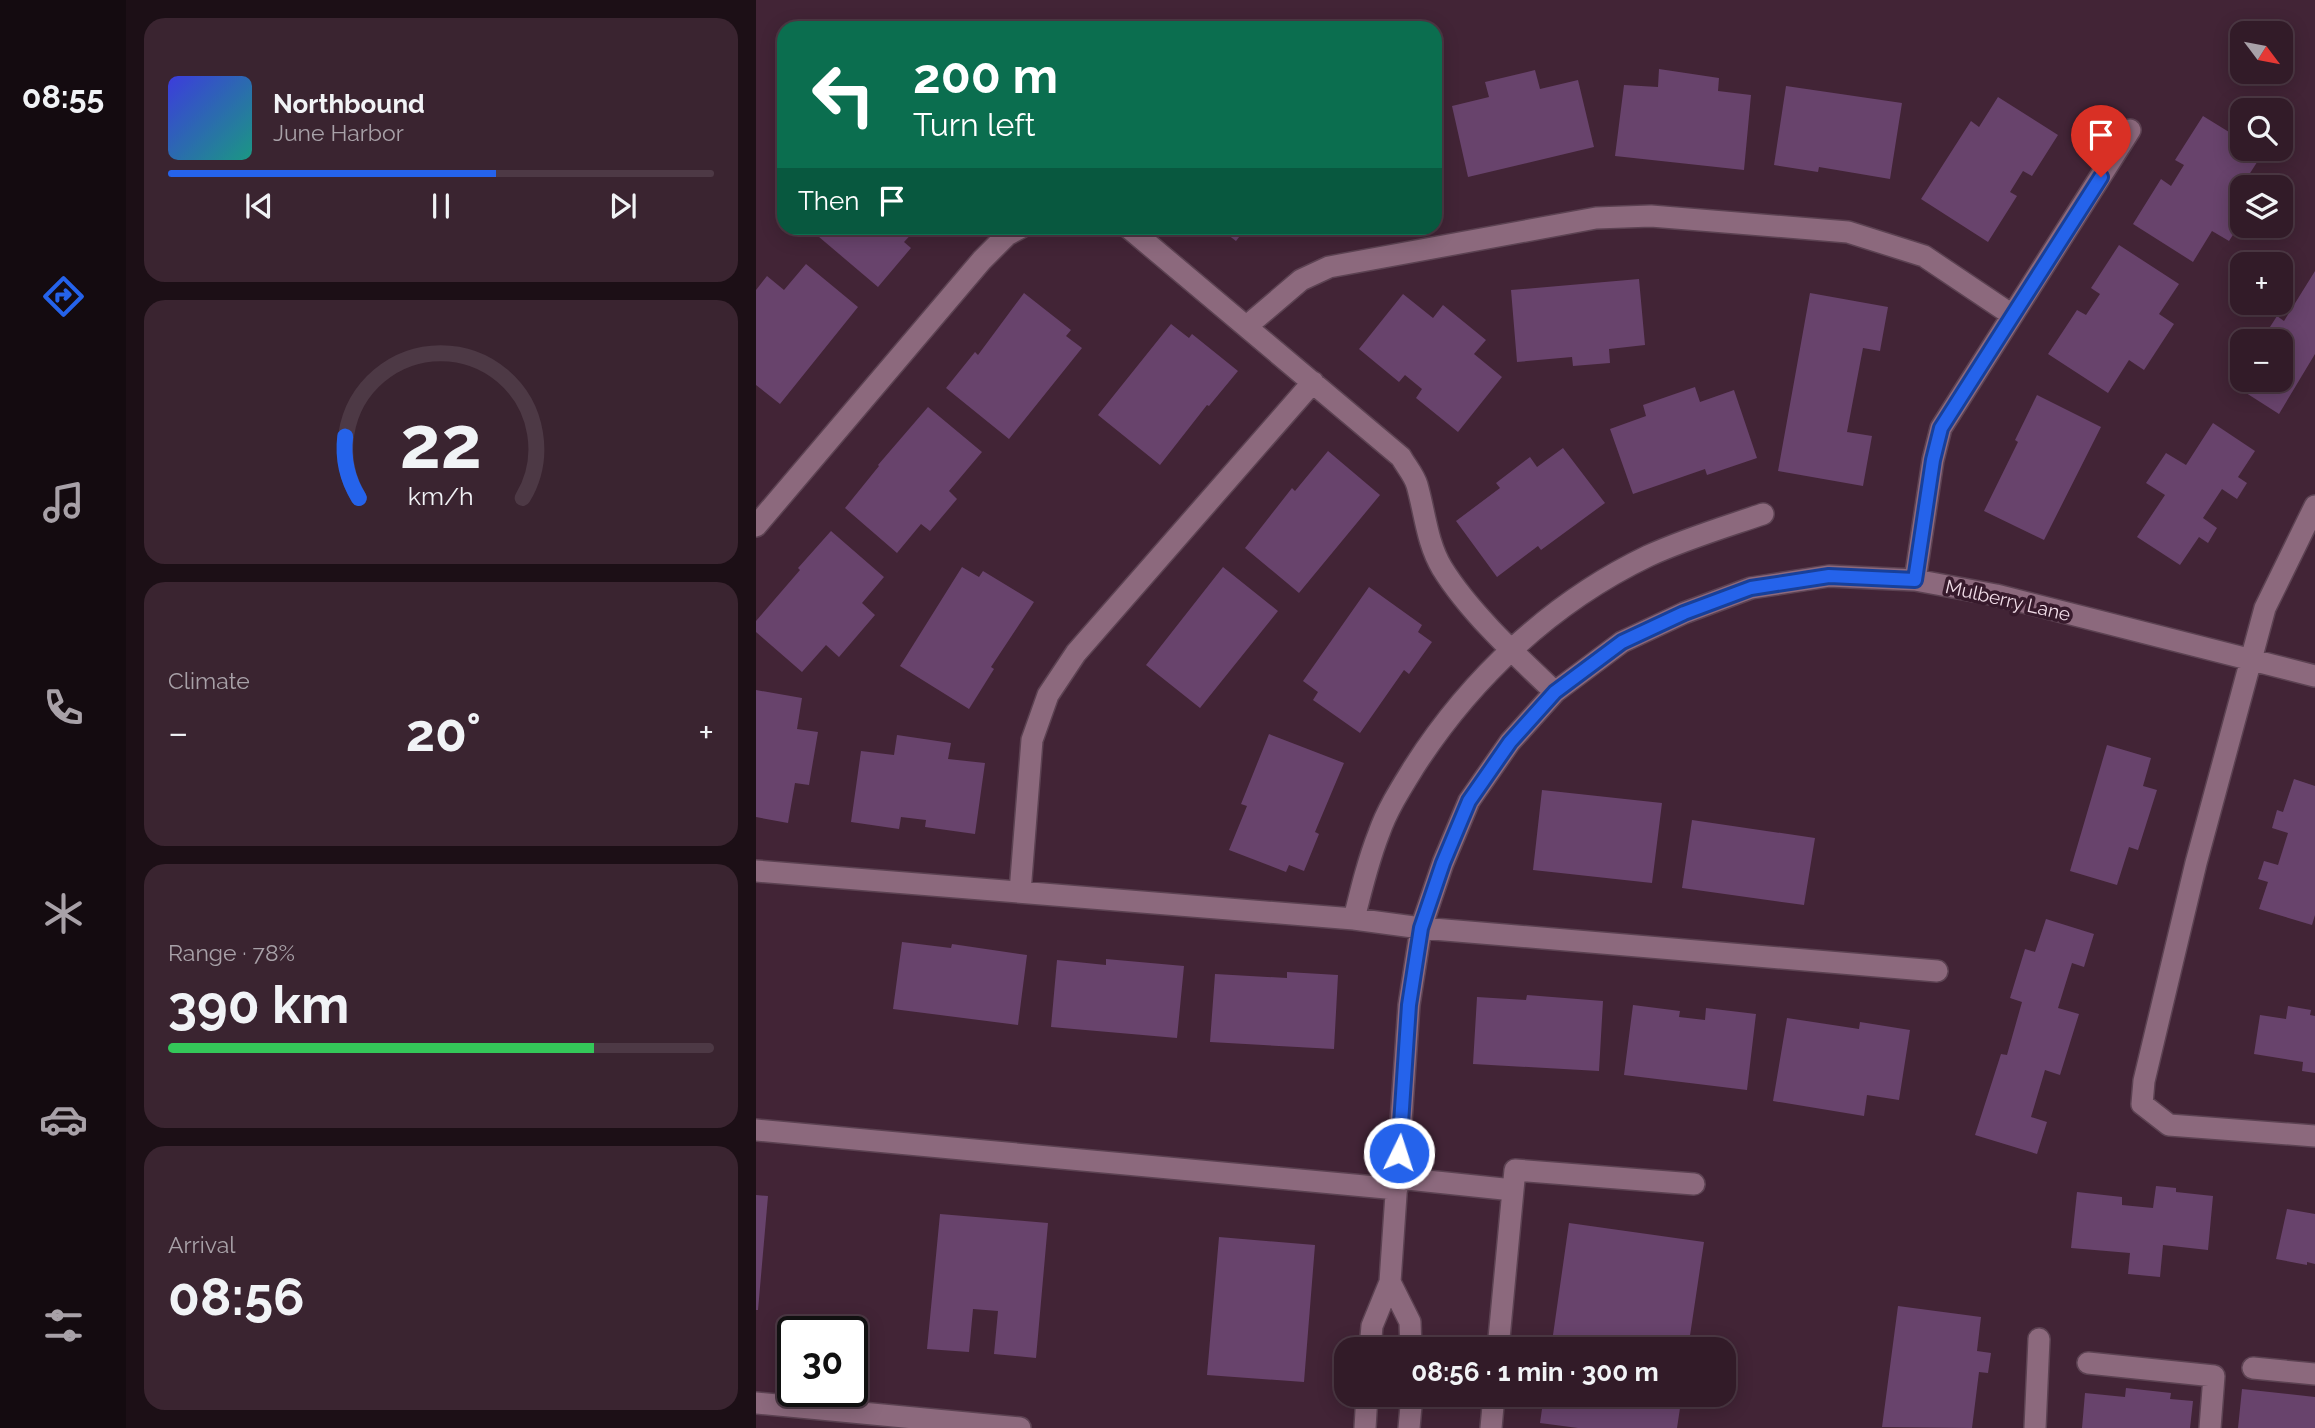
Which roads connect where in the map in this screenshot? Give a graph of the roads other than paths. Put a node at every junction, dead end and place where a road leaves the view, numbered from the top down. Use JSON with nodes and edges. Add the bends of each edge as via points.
{"nodes":[{"id":1,"x":2130,"y":130,"type":"dead end"},
{"id":2,"x":1006,"y":235,"type":"edge"},
{"id":3,"x":1137,"y":235,"type":"edge"},
{"id":4,"x":2012,"y":315,"type":"junction"},
{"id":5,"x":1247,"y":326,"type":"junction"},
{"id":6,"x":1313,"y":382,"type":"junction"},
{"id":7,"x":2315,"y":506,"type":"edge"},
{"id":8,"x":1763,"y":514,"type":"dead end"},
{"id":9,"x":756,"y":526,"type":"edge"},
{"id":10,"x":1915,"y":580,"type":"junction"},
{"id":11,"x":1510,"y":650,"type":"junction"},
{"id":12,"x":2253,"y":659,"type":"junction"},
{"id":13,"x":2315,"y":676,"type":"edge"},
{"id":14,"x":1555,"y":692,"type":"junction"},
{"id":15,"x":756,"y":871,"type":"edge"},
{"id":16,"x":1020,"y":892,"type":"junction"},
{"id":17,"x":1354,"y":919,"type":"junction"},
{"id":18,"x":1421,"y":928,"type":"junction"},
{"id":19,"x":1937,"y":971,"type":"dead end"},
{"id":20,"x":756,"y":1130,"type":"edge"},
{"id":21,"x":2315,"y":1136,"type":"edge"},
{"id":22,"x":1398,"y":1184,"type":"junction"},
{"id":23,"x":1694,"y":1184,"type":"dead end"},
{"id":24,"x":1513,"y":1190,"type":"junction"},
{"id":25,"x":1390,"y":1282,"type":"junction"},
{"id":26,"x":1371,"y":1337,"type":"edge"},
{"id":27,"x":1411,"y":1337,"type":"edge"},
{"id":28,"x":1499,"y":1337,"type":"edge"},
{"id":29,"x":2039,"y":1339,"type":"dead end"},
{"id":30,"x":2088,"y":1363,"type":"dead end"},
{"id":31,"x":2253,"y":1368,"type":"dead end"},
{"id":32,"x":2315,"y":1374,"type":"edge"},
{"id":33,"x":756,"y":1403,"type":"edge"},
{"id":34,"x":1366,"y":1407,"type":"edge"},
{"id":35,"x":1411,"y":1407,"type":"edge"},
{"id":36,"x":1493,"y":1407,"type":"edge"},
{"id":37,"x":1020,"y":1428,"type":"edge"},
{"id":38,"x":1365,"y":1428,"type":"edge"},
{"id":39,"x":1409,"y":1428,"type":"edge"},
{"id":40,"x":1491,"y":1428,"type":"edge"},
{"id":41,"x":2035,"y":1428,"type":"edge"},
{"id":42,"x":2210,"y":1428,"type":"edge"}],
"edges":[{"from":1,"to":4,"type":"street"},
{"from":2,"to":9,"type":"street"},
{"from":3,"to":5,"type":"street"},
{"from":4,"to":5,"type":"street","via":[[1924,256],[1859,235],[1651,216],[1596,218],[1329,267],[1301,281]]},
{"from":4,"to":10,"type":"street","via":[[1941,428]]},
{"from":5,"to":6,"type":"street"},
{"from":6,"to":11,"type":"street","via":[[1401,457],[1416,482],[1426,527],[1442,567]]},
{"from":6,"to":16,"type":"street","via":[[1076,653],[1048,695],[1032,740]]},
{"from":7,"to":12,"type":"street","via":[[2265,608]]},
{"from":8,"to":11,"type":"street","via":[[1647,556],[1555,613]]},
{"from":10,"to":12,"type":"street","name":"Mulberry Lane","via":[[1996,595]]},
{"from":10,"to":14,"type":"street","name":"Mulberry Lane","via":[[1829,576],[1751,588],[1622,642]]},
{"from":11,"to":14,"type":"street"},
{"from":11,"to":17,"type":"street","via":[[1434,736],[1402,788],[1380,830]]},
{"from":12,"to":13,"type":"street","name":"Mulberry Lane"},
{"from":12,"to":21,"type":"street","via":[[2196,863],[2142,1104],[2169,1125]]},
{"from":14,"to":18,"type":"street","name":"Mulberry Lane","via":[[1510,742],[1469,801]]},
{"from":15,"to":16,"type":"street"},
{"from":16,"to":17,"type":"street"},
{"from":17,"to":18,"type":"street"},
{"from":18,"to":19,"type":"street"},
{"from":18,"to":22,"type":"street","name":"Mulberry Lane","via":[[1409,1005]]},
{"from":20,"to":22,"type":"street"},
{"from":22,"to":24,"type":"street"},
{"from":22,"to":25,"type":"street","name":"Mulberry Lane"},
{"from":23,"to":24,"type":"street","via":[[1515,1170]]},
{"from":24,"to":28,"type":"street"},
{"from":25,"to":26,"type":"street","name":"Mulberry Lane"},
{"from":25,"to":27,"type":"street","via":[[1410,1322]]},
{"from":29,"to":41,"type":"street"},
{"from":30,"to":42,"type":"street","via":[[2214,1376]]},
{"from":31,"to":32,"type":"street"},
{"from":33,"to":37,"type":"street"},
{"from":34,"to":38,"type":"street"},
{"from":35,"to":39,"type":"street"},
{"from":36,"to":40,"type":"street"}]}
